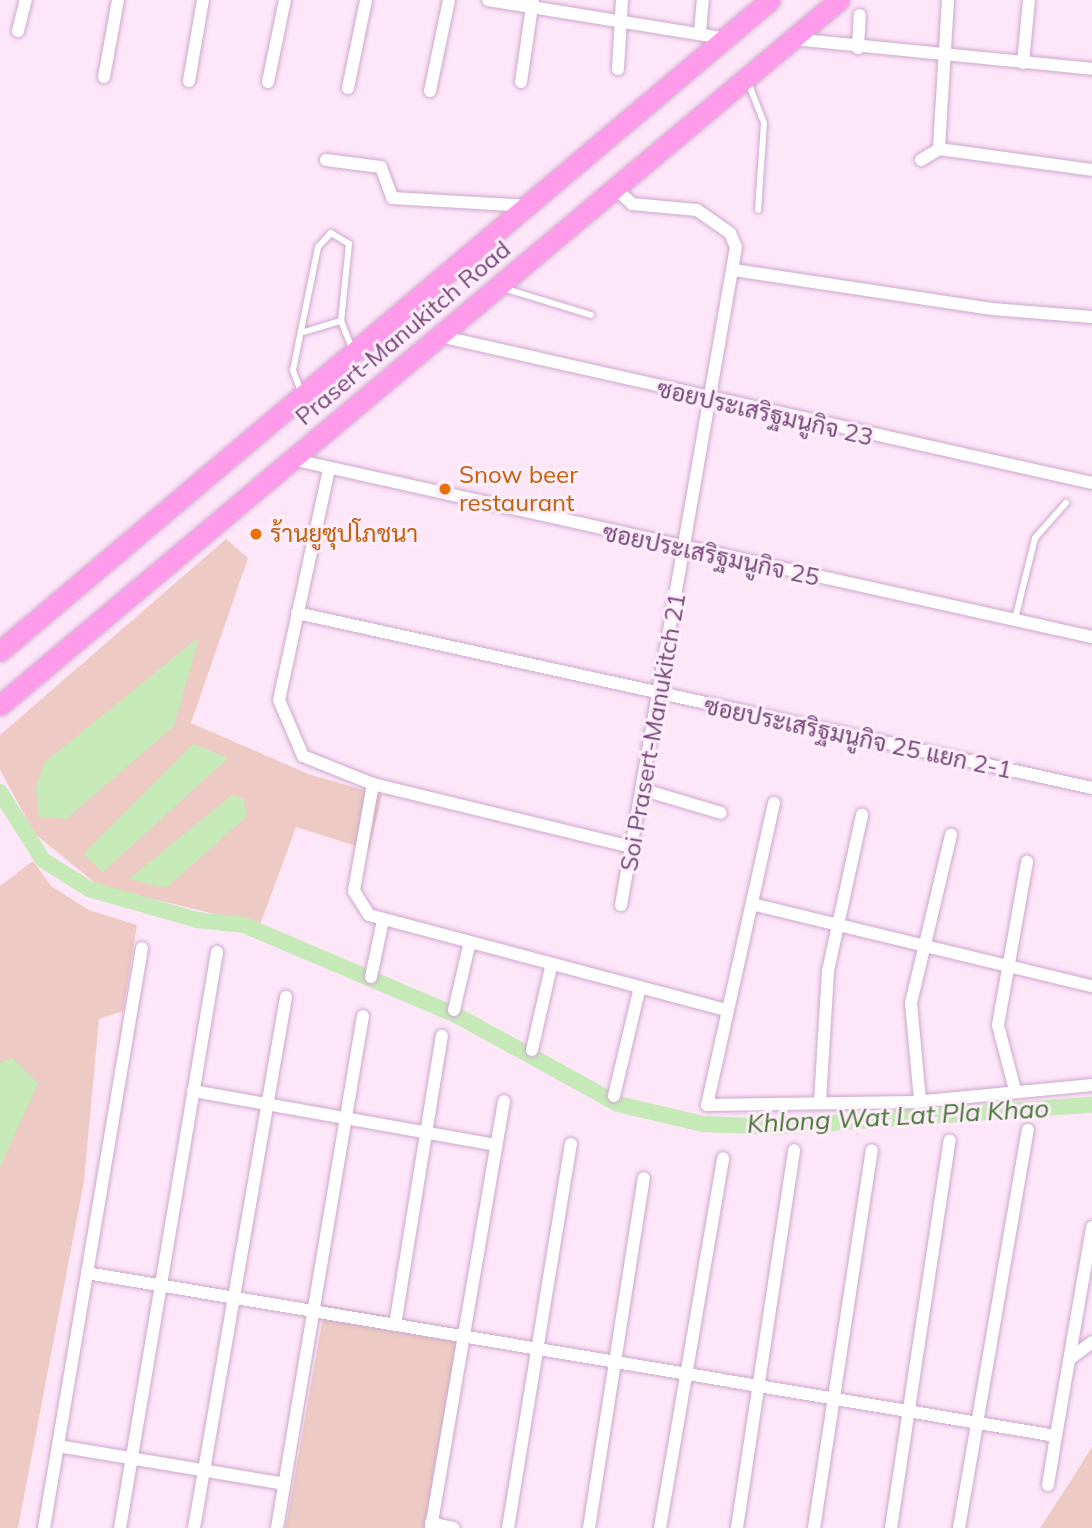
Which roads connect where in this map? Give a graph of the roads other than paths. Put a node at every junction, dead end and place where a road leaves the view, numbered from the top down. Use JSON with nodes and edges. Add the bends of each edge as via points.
{"nodes":[{"id":1,"x":26,"y":0,"type":"edge"},
{"id":2,"x":118,"y":0,"type":"edge"},
{"id":3,"x":204,"y":0,"type":"edge"},
{"id":4,"x":285,"y":0,"type":"edge"},
{"id":5,"x":366,"y":0,"type":"edge"},
{"id":6,"x":449,"y":0,"type":"edge"},
{"id":7,"x":488,"y":0,"type":"edge"},
{"id":8,"x":622,"y":0,"type":"edge"},
{"id":9,"x":703,"y":0,"type":"edge"},
{"id":10,"x":770,"y":0,"type":"edge"},
{"id":11,"x":839,"y":0,"type":"edge"},
{"id":12,"x":948,"y":0,"type":"edge"},
{"id":13,"x":1029,"y":0,"type":"edge"},
{"id":14,"x":532,"y":5,"type":"edge"},
{"id":15,"x":860,"y":15,"type":"dead end"},
{"id":16,"x":621,"y":24,"type":"junction"},
{"id":17,"x":18,"y":32,"type":"dead end"},
{"id":18,"x":700,"y":32,"type":"junction"},
{"id":19,"x":729,"y":39,"type":"junction"},
{"id":20,"x":793,"y":39,"type":"junction"},
{"id":21,"x":858,"y":47,"type":"junction"},
{"id":22,"x":942,"y":55,"type":"junction"},
{"id":23,"x":1023,"y":63,"type":"junction"},
{"id":24,"x":618,"y":69,"type":"dead end"},
{"id":25,"x":1092,"y":69,"type":"edge"},
{"id":26,"x":104,"y":77,"type":"dead end"},
{"id":27,"x":746,"y":77,"type":"junction"},
{"id":28,"x":190,"y":81,"type":"dead end"},
{"id":29,"x":268,"y":82,"type":"dead end"},
{"id":30,"x":521,"y":82,"type":"dead end"},
{"id":31,"x":348,"y":88,"type":"dead end"},
{"id":32,"x":430,"y":91,"type":"dead end"},
{"id":33,"x":939,"y":149,"type":"junction"},
{"id":34,"x":326,"y":160,"type":"dead end"},
{"id":35,"x":921,"y":160,"type":"dead end"},
{"id":36,"x":1092,"y":170,"type":"edge"},
{"id":37,"x":614,"y":187,"type":"junction"},
{"id":38,"x":529,"y":206,"type":"junction"},
{"id":39,"x":758,"y":210,"type":"dead end"},
{"id":40,"x":734,"y":270,"type":"junction"},
{"id":41,"x":498,"y":285,"type":"junction"},
{"id":42,"x":591,"y":316,"type":"dead end"},
{"id":43,"x":1092,"y":317,"type":"edge"},
{"id":44,"x":341,"y":321,"type":"junction"},
{"id":45,"x":304,"y":332,"type":"junction"},
{"id":46,"x":439,"y":336,"type":"junction"},
{"id":47,"x":354,"y":353,"type":"junction"},
{"id":48,"x":304,"y":396,"type":"junction"},
{"id":49,"x":712,"y":402,"type":"junction"},
{"id":50,"x":291,"y":459,"type":"junction"},
{"id":51,"x":329,"y":469,"type":"junction"},
{"id":52,"x":1092,"y":483,"type":"edge"},
{"id":53,"x":1066,"y":503,"type":"dead end"},
{"id":54,"x":686,"y":550,"type":"junction"},
{"id":55,"x":297,"y":613,"type":"junction"},
{"id":56,"x":1015,"y":620,"type":"junction"},
{"id":57,"x":1092,"y":637,"type":"edge"},
{"id":58,"x":0,"y":651,"type":"edge"},
{"id":59,"x":660,"y":695,"type":"junction"},
{"id":60,"x":0,"y":705,"type":"edge"},
{"id":61,"x":373,"y":784,"type":"junction"},
{"id":62,"x":1092,"y":788,"type":"edge"},
{"id":63,"x":644,"y":790,"type":"junction"},
{"id":64,"x":774,"y":803,"type":"dead end"},
{"id":65,"x":721,"y":813,"type":"dead end"},
{"id":66,"x":862,"y":815,"type":"dead end"},
{"id":67,"x":951,"y":835,"type":"dead end"},
{"id":68,"x":631,"y":847,"type":"junction"},
{"id":69,"x":1027,"y":862,"type":"dead end"},
{"id":70,"x":752,"y":904,"type":"junction"},
{"id":71,"x":621,"y":905,"type":"dead end"},
{"id":72,"x":383,"y":920,"type":"junction"},
{"id":73,"x":837,"y":928,"type":"junction"},
{"id":74,"x":469,"y":946,"type":"junction"},
{"id":75,"x":920,"y":947,"type":"junction"},
{"id":76,"x":142,"y":948,"type":"dead end"},
{"id":77,"x":217,"y":952,"type":"dead end"},
{"id":78,"x":551,"y":967,"type":"junction"},
{"id":79,"x":1013,"y":968,"type":"junction"},
{"id":80,"x":371,"y":977,"type":"dead end"},
{"id":81,"x":1092,"y":986,"type":"edge"},
{"id":82,"x":640,"y":987,"type":"junction"},
{"id":83,"x":286,"y":997,"type":"dead end"},
{"id":84,"x":454,"y":1010,"type":"dead end"},
{"id":85,"x":727,"y":1010,"type":"junction"},
{"id":86,"x":363,"y":1016,"type":"dead end"},
{"id":87,"x":442,"y":1036,"type":"dead end"},
{"id":88,"x":532,"y":1050,"type":"dead end"},
{"id":89,"x":1092,"y":1085,"type":"edge"},
{"id":90,"x":1015,"y":1090,"type":"junction"},
{"id":91,"x":193,"y":1091,"type":"junction"},
{"id":92,"x":614,"y":1096,"type":"dead end"},
{"id":93,"x":920,"y":1100,"type":"junction"},
{"id":94,"x":504,"y":1101,"type":"dead end"},
{"id":95,"x":268,"y":1102,"type":"junction"},
{"id":96,"x":820,"y":1102,"type":"junction"},
{"id":97,"x":346,"y":1116,"type":"junction"},
{"id":98,"x":1028,"y":1130,"type":"dead end"},
{"id":99,"x":426,"y":1131,"type":"junction"},
{"id":100,"x":950,"y":1140,"type":"dead end"},
{"id":101,"x":571,"y":1143,"type":"dead end"},
{"id":102,"x":496,"y":1145,"type":"junction"},
{"id":103,"x":794,"y":1150,"type":"dead end"},
{"id":104,"x":872,"y":1150,"type":"dead end"},
{"id":105,"x":723,"y":1158,"type":"dead end"},
{"id":106,"x":644,"y":1178,"type":"dead end"},
{"id":107,"x":1092,"y":1227,"type":"edge"},
{"id":108,"x":87,"y":1272,"type":"junction"},
{"id":109,"x":161,"y":1285,"type":"junction"},
{"id":110,"x":235,"y":1298,"type":"junction"},
{"id":111,"x":314,"y":1310,"type":"junction"},
{"id":112,"x":395,"y":1325,"type":"junction"},
{"id":113,"x":459,"y":1338,"type":"junction"},
{"id":114,"x":1092,"y":1342,"type":"edge"},
{"id":115,"x":537,"y":1352,"type":"junction"},
{"id":116,"x":1071,"y":1358,"type":"junction"},
{"id":117,"x":613,"y":1365,"type":"junction"},
{"id":118,"x":683,"y":1375,"type":"junction"},
{"id":119,"x":759,"y":1390,"type":"junction"},
{"id":120,"x":834,"y":1399,"type":"junction"},
{"id":121,"x":911,"y":1412,"type":"junction"},
{"id":122,"x":978,"y":1423,"type":"junction"},
{"id":123,"x":1056,"y":1436,"type":"junction"},
{"id":124,"x":58,"y":1446,"type":"junction"},
{"id":125,"x":132,"y":1457,"type":"junction"},
{"id":126,"x":203,"y":1471,"type":"junction"},
{"id":127,"x":284,"y":1484,"type":"junction"},
{"id":128,"x":1048,"y":1485,"type":"dead end"},
{"id":129,"x":431,"y":1526,"type":"edge"},
{"id":130,"x":44,"y":1528,"type":"edge"},
{"id":131,"x":120,"y":1528,"type":"edge"},
{"id":132,"x":194,"y":1528,"type":"edge"},
{"id":133,"x":277,"y":1528,"type":"edge"},
{"id":134,"x":453,"y":1528,"type":"edge"},
{"id":135,"x":508,"y":1528,"type":"edge"},
{"id":136,"x":589,"y":1528,"type":"edge"},
{"id":137,"x":660,"y":1528,"type":"edge"},
{"id":138,"x":737,"y":1528,"type":"edge"},
{"id":139,"x":814,"y":1528,"type":"edge"},
{"id":140,"x":891,"y":1528,"type":"edge"},
{"id":141,"x":959,"y":1528,"type":"edge"}],
"edges":[{"from":1,"to":17,"type":"street"},
{"from":2,"to":26,"type":"street"},
{"from":3,"to":28,"type":"street"},
{"from":4,"to":29,"type":"street"},
{"from":5,"to":31,"type":"street"},
{"from":6,"to":32,"type":"street"},
{"from":7,"to":14,"type":"street"},
{"from":8,"to":16,"type":"street"},
{"from":9,"to":18,"type":"street"},
{"from":10,"to":19,"type":"main road","name":"Prasert-Manukitch Road"},
{"from":11,"to":20,"type":"main road","name":"Prasert-Manukitch Road"},
{"from":12,"to":22,"type":"street"},
{"from":13,"to":23,"type":"street"},
{"from":14,"to":16,"type":"street"},
{"from":14,"to":30,"type":"street"},
{"from":15,"to":21,"type":"street"},
{"from":16,"to":18,"type":"street"},
{"from":16,"to":24,"type":"street"},
{"from":18,"to":19,"type":"street"},
{"from":19,"to":38,"type":"main road","name":"Prasert-Manukitch Road"},
{"from":20,"to":21,"type":"street"},
{"from":20,"to":27,"type":"main road","name":"Prasert-Manukitch Road"},
{"from":21,"to":22,"type":"street"},
{"from":22,"to":23,"type":"street"},
{"from":22,"to":33,"type":"street"},
{"from":23,"to":25,"type":"street"},
{"from":27,"to":37,"type":"main road","name":"Prasert-Manukitch Road"},
{"from":27,"to":39,"type":"lane","via":[[764,123]]},
{"from":33,"to":35,"type":"street"},
{"from":33,"to":36,"type":"street"},
{"from":34,"to":38,"type":"street","via":[[381,167],[391,198]]},
{"from":37,"to":40,"type":"street","name":"Soi Prasert-Manukitch 21","via":[[632,204],[697,210],[716,220],[736,247]]},
{"from":37,"to":41,"type":"main road","name":"Prasert-Manukitch Road"},
{"from":38,"to":47,"type":"main road","name":"Prasert-Manukitch Road"},
{"from":40,"to":43,"type":"street","via":[[992,309]]},
{"from":40,"to":49,"type":"street","name":"Soi Prasert-Manukitch 21"},
{"from":41,"to":42,"type":"lane","via":[[529,301]]},
{"from":41,"to":46,"type":"main road","name":"Prasert-Manukitch Road"},
{"from":44,"to":45,"type":"lane"},
{"from":44,"to":45,"type":"lane","via":[[349,244],[331,233],[318,247]]},
{"from":44,"to":47,"type":"lane"},
{"from":45,"to":48,"type":"lane","via":[[293,370]]},
{"from":46,"to":49,"type":"street","name":"ซอยประเสริฐมนูกิจ 23"},
{"from":46,"to":50,"type":"main road","name":"Prasert-Manukitch Road"},
{"from":47,"to":48,"type":"main road","name":"Prasert-Manukitch Road"},
{"from":48,"to":58,"type":"main road","name":"Prasert-Manukitch Road"},
{"from":49,"to":52,"type":"street","name":"ซอยประเสริฐมนูกิจ 23"},
{"from":49,"to":54,"type":"street","name":"Soi Prasert-Manukitch 21"},
{"from":50,"to":51,"type":"street","name":"ซอยประเสริฐมนูกิจ 25"},
{"from":50,"to":60,"type":"main road","name":"Prasert-Manukitch Road"},
{"from":51,"to":54,"type":"street","name":"ซอยประเสริฐมนูกิจ 25"},
{"from":51,"to":55,"type":"street"},
{"from":53,"to":56,"type":"lane","via":[[1035,538]]},
{"from":54,"to":56,"type":"street","name":"ซอยประเสริฐมนูกิจ 25"},
{"from":54,"to":59,"type":"street","name":"Soi Prasert-Manukitch 21"},
{"from":55,"to":59,"type":"street","name":"ซอยประเสริฐมนูกิจ 25 แยก 2-1"},
{"from":55,"to":61,"type":"street","via":[[279,701],[285,726],[314,764]]},
{"from":56,"to":57,"type":"street","name":"ซอยประเสริฐมนูกิจ 25"},
{"from":59,"to":62,"type":"street","name":"ซอยประเสริฐมนูกิจ 25 แยก 2-1"},
{"from":59,"to":63,"type":"street","name":"Soi Prasert-Manukitch 21"},
{"from":61,"to":68,"type":"street"},
{"from":61,"to":72,"type":"street","via":[[354,891],[360,908]]},
{"from":63,"to":65,"type":"street"},
{"from":63,"to":68,"type":"street","name":"Soi Prasert-Manukitch 21"},
{"from":64,"to":70,"type":"street"},
{"from":66,"to":73,"type":"street"},
{"from":67,"to":75,"type":"street"},
{"from":68,"to":71,"type":"street","name":"Soi Prasert-Manukitch 21"},
{"from":69,"to":79,"type":"street"},
{"from":70,"to":73,"type":"street"},
{"from":70,"to":85,"type":"street"},
{"from":72,"to":74,"type":"street"},
{"from":72,"to":80,"type":"street"},
{"from":73,"to":75,"type":"street"},
{"from":73,"to":96,"type":"street","via":[[824,1000]]},
{"from":74,"to":78,"type":"street"},
{"from":74,"to":84,"type":"street"},
{"from":75,"to":79,"type":"street"},
{"from":75,"to":93,"type":"street","via":[[911,1003]]},
{"from":76,"to":108,"type":"street"},
{"from":77,"to":91,"type":"street"},
{"from":78,"to":82,"type":"street"},
{"from":78,"to":88,"type":"street"},
{"from":79,"to":81,"type":"street"},
{"from":79,"to":90,"type":"street","via":[[998,1025]]},
{"from":82,"to":85,"type":"street"},
{"from":82,"to":92,"type":"street"},
{"from":83,"to":95,"type":"street"},
{"from":85,"to":96,"type":"street","via":[[707,1105]]},
{"from":86,"to":97,"type":"street"},
{"from":87,"to":99,"type":"street"},
{"from":89,"to":90,"type":"street","via":[[1069,1091]]},
{"from":90,"to":93,"type":"street"},
{"from":91,"to":95,"type":"street"},
{"from":91,"to":109,"type":"street"},
{"from":93,"to":96,"type":"street"},
{"from":94,"to":102,"type":"street"},
{"from":95,"to":97,"type":"street"},
{"from":95,"to":110,"type":"street"},
{"from":97,"to":99,"type":"street"},
{"from":97,"to":111,"type":"street"},
{"from":98,"to":122,"type":"street"},
{"from":99,"to":102,"type":"street"},
{"from":99,"to":112,"type":"street"},
{"from":100,"to":121,"type":"street"},
{"from":101,"to":115,"type":"street"},
{"from":102,"to":113,"type":"street"},
{"from":103,"to":119,"type":"street"},
{"from":104,"to":120,"type":"street"},
{"from":105,"to":118,"type":"street"},
{"from":106,"to":117,"type":"street"},
{"from":107,"to":116,"type":"street"},
{"from":108,"to":109,"type":"street"},
{"from":108,"to":124,"type":"street"},
{"from":109,"to":110,"type":"street"},
{"from":109,"to":125,"type":"street"},
{"from":110,"to":111,"type":"street"},
{"from":110,"to":126,"type":"street"},
{"from":111,"to":112,"type":"street"},
{"from":111,"to":127,"type":"street"},
{"from":112,"to":113,"type":"street"},
{"from":113,"to":115,"type":"street"},
{"from":113,"to":129,"type":"street"},
{"from":114,"to":116,"type":"street"},
{"from":115,"to":117,"type":"street"},
{"from":115,"to":135,"type":"street"},
{"from":116,"to":123,"type":"street"},
{"from":117,"to":118,"type":"street"},
{"from":117,"to":136,"type":"street"},
{"from":118,"to":119,"type":"street"},
{"from":118,"to":137,"type":"street"},
{"from":119,"to":120,"type":"street"},
{"from":119,"to":138,"type":"street"},
{"from":120,"to":121,"type":"street"},
{"from":120,"to":139,"type":"street"},
{"from":121,"to":122,"type":"street"},
{"from":121,"to":140,"type":"street"},
{"from":122,"to":123,"type":"street"},
{"from":122,"to":141,"type":"street"},
{"from":123,"to":128,"type":"street"},
{"from":124,"to":125,"type":"street"},
{"from":124,"to":130,"type":"street"},
{"from":125,"to":126,"type":"street"},
{"from":125,"to":131,"type":"street"},
{"from":126,"to":127,"type":"street"},
{"from":126,"to":132,"type":"street"},
{"from":127,"to":133,"type":"street"},
{"from":129,"to":134,"type":"street"}]}
